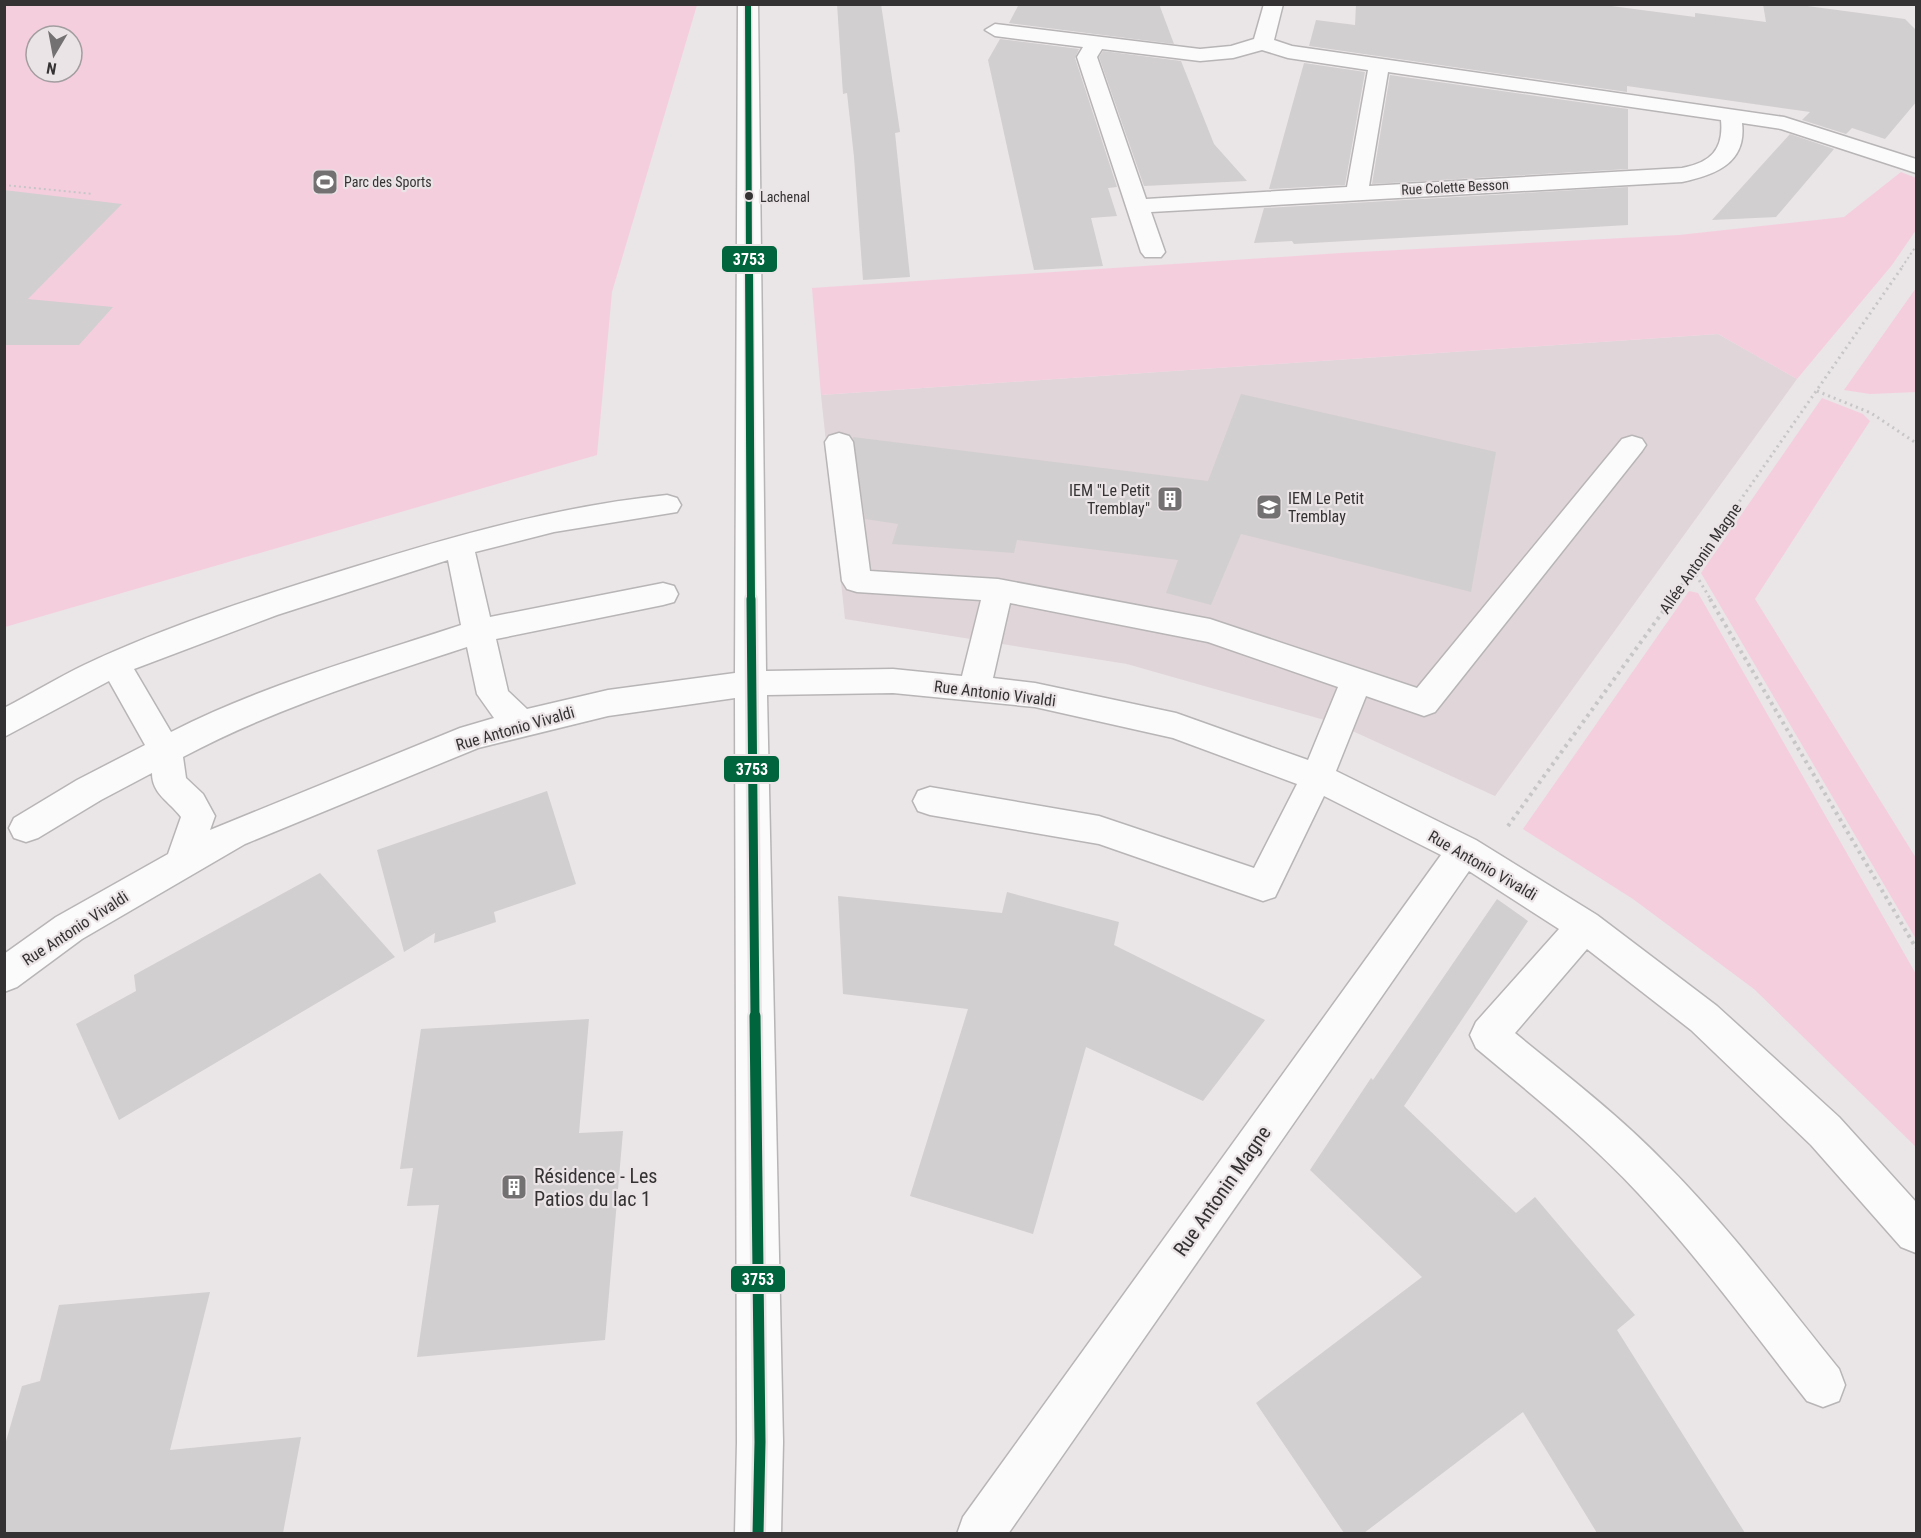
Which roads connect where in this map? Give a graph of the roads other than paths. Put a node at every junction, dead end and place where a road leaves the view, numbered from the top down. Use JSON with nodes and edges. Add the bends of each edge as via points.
{"nodes":[{"id":1,"x":748,"y":4,"type":"edge"},
{"id":2,"x":1274,"y":4,"type":"edge"},
{"id":3,"x":995,"y":30,"type":"dead end"},
{"id":4,"x":1096,"y":42,"type":"junction"},
{"id":5,"x":1263,"y":43,"type":"junction"},
{"id":6,"x":1378,"y":65,"type":"junction"},
{"id":7,"x":1731,"y":116,"type":"junction"},
{"id":8,"x":1917,"y":166,"type":"edge"},
{"id":9,"x":1357,"y":192,"type":"junction"},
{"id":10,"x":1137,"y":206,"type":"junction"},
{"id":11,"x":1153,"y":252,"type":"dead end"},
{"id":12,"x":839,"y":442,"type":"dead end"},
{"id":13,"x":1632,"y":446,"type":"dead end"},
{"id":14,"x":667,"y":505,"type":"dead end"},
{"id":15,"x":459,"y":545,"type":"junction"},
{"id":16,"x":998,"y":590,"type":"junction"},
{"id":17,"x":663,"y":594,"type":"dead end"},
{"id":18,"x":477,"y":631,"type":"junction"},
{"id":19,"x":116,"y":665,"type":"junction"},
{"id":20,"x":1356,"y":681,"type":"junction"},
{"id":21,"x":751,"y":683,"type":"junction"},
{"id":22,"x":975,"y":689,"type":"junction"},
{"id":23,"x":522,"y":723,"type":"junction"},
{"id":24,"x":4,"y":724,"type":"edge"},
{"id":25,"x":165,"y":751,"type":"junction"},
{"id":26,"x":1317,"y":777,"type":"junction"},
{"id":27,"x":930,"y":801,"type":"dead end"},
{"id":28,"x":26,"y":828,"type":"dead end"},
{"id":29,"x":1464,"y":850,"type":"junction"},
{"id":30,"x":182,"y":861,"type":"junction"},
{"id":31,"x":1584,"y":926,"type":"junction"},
{"id":32,"x":4,"y":975,"type":"edge"},
{"id":33,"x":1917,"y":1232,"type":"edge"},
{"id":34,"x":1822,"y":1385,"type":"dead end"},
{"id":35,"x":758,"y":1533,"type":"edge"},
{"id":36,"x":980,"y":1533,"type":"edge"}],
"edges":[{"from":1,"to":21,"type":"street"},
{"from":2,"to":5,"type":"street"},
{"from":3,"to":4,"type":"street"},
{"from":4,"to":5,"type":"street","via":[[1200,55],[1233,52]]},
{"from":4,"to":10,"type":"street","via":[[1087,57]]},
{"from":5,"to":6,"type":"street","via":[[1288,52]]},
{"from":6,"to":7,"type":"street"},
{"from":6,"to":9,"type":"street"},
{"from":7,"to":8,"type":"street","via":[[1784,123]]},
{"from":7,"to":9,"type":"street","name":"Rue Colette Besson","via":[[1734,142],[1723,159],[1705,171]]},
{"from":9,"to":10,"type":"street","name":"Rue Colette Besson"},
{"from":10,"to":11,"type":"street"},
{"from":12,"to":16,"type":"street","via":[[857,581]]},
{"from":13,"to":20,"type":"street","via":[[1424,703]]},
{"from":14,"to":15,"type":"street","via":[[612,509],[554,520]]},
{"from":15,"to":18,"type":"street"},
{"from":15,"to":19,"type":"street","via":[[236,617]]},
{"from":16,"to":20,"type":"street","via":[[1210,631]]},
{"from":16,"to":22,"type":"street"},
{"from":17,"to":18,"type":"street"},
{"from":18,"to":23,"type":"street","via":[[493,696]]},
{"from":18,"to":25,"type":"street","via":[[302,690],[222,721]]},
{"from":19,"to":24,"type":"street"},
{"from":19,"to":25,"type":"street"},
{"from":20,"to":26,"type":"street"},
{"from":21,"to":22,"type":"street","name":"Rue Antonio Vivaldi","via":[[893,681]]},
{"from":21,"to":23,"type":"street","name":"Rue Antonio Vivaldi","via":[[608,703]]},
{"from":21,"to":35,"type":"street"},
{"from":22,"to":26,"type":"street","name":"Rue Antonio Vivaldi","via":[[1035,695],[1176,726]]},
{"from":23,"to":30,"type":"street","name":"Rue Antonio Vivaldi","via":[[471,737],[233,834]]},
{"from":25,"to":28,"type":"street"},
{"from":25,"to":30,"type":"street","via":[[168,783],[198,816]]},
{"from":26,"to":27,"type":"street","via":[[1263,886],[1099,830]]},
{"from":26,"to":29,"type":"street","name":"Rue Antonio Vivaldi"},
{"from":29,"to":31,"type":"street","name":"Rue Antonio Vivaldi"},
{"from":29,"to":36,"type":"street","name":"Rue Antonin Magne"},
{"from":30,"to":32,"type":"street","name":"Rue Antonio Vivaldi","via":[[69,928]]},
{"from":31,"to":33,"type":"street","name":"Rue Antonio Vivaldi","via":[[1712,1026],[1825,1131]]},
{"from":31,"to":34,"type":"street","via":[[1489,1035],[1652,1178],[1726,1263]]}]}
